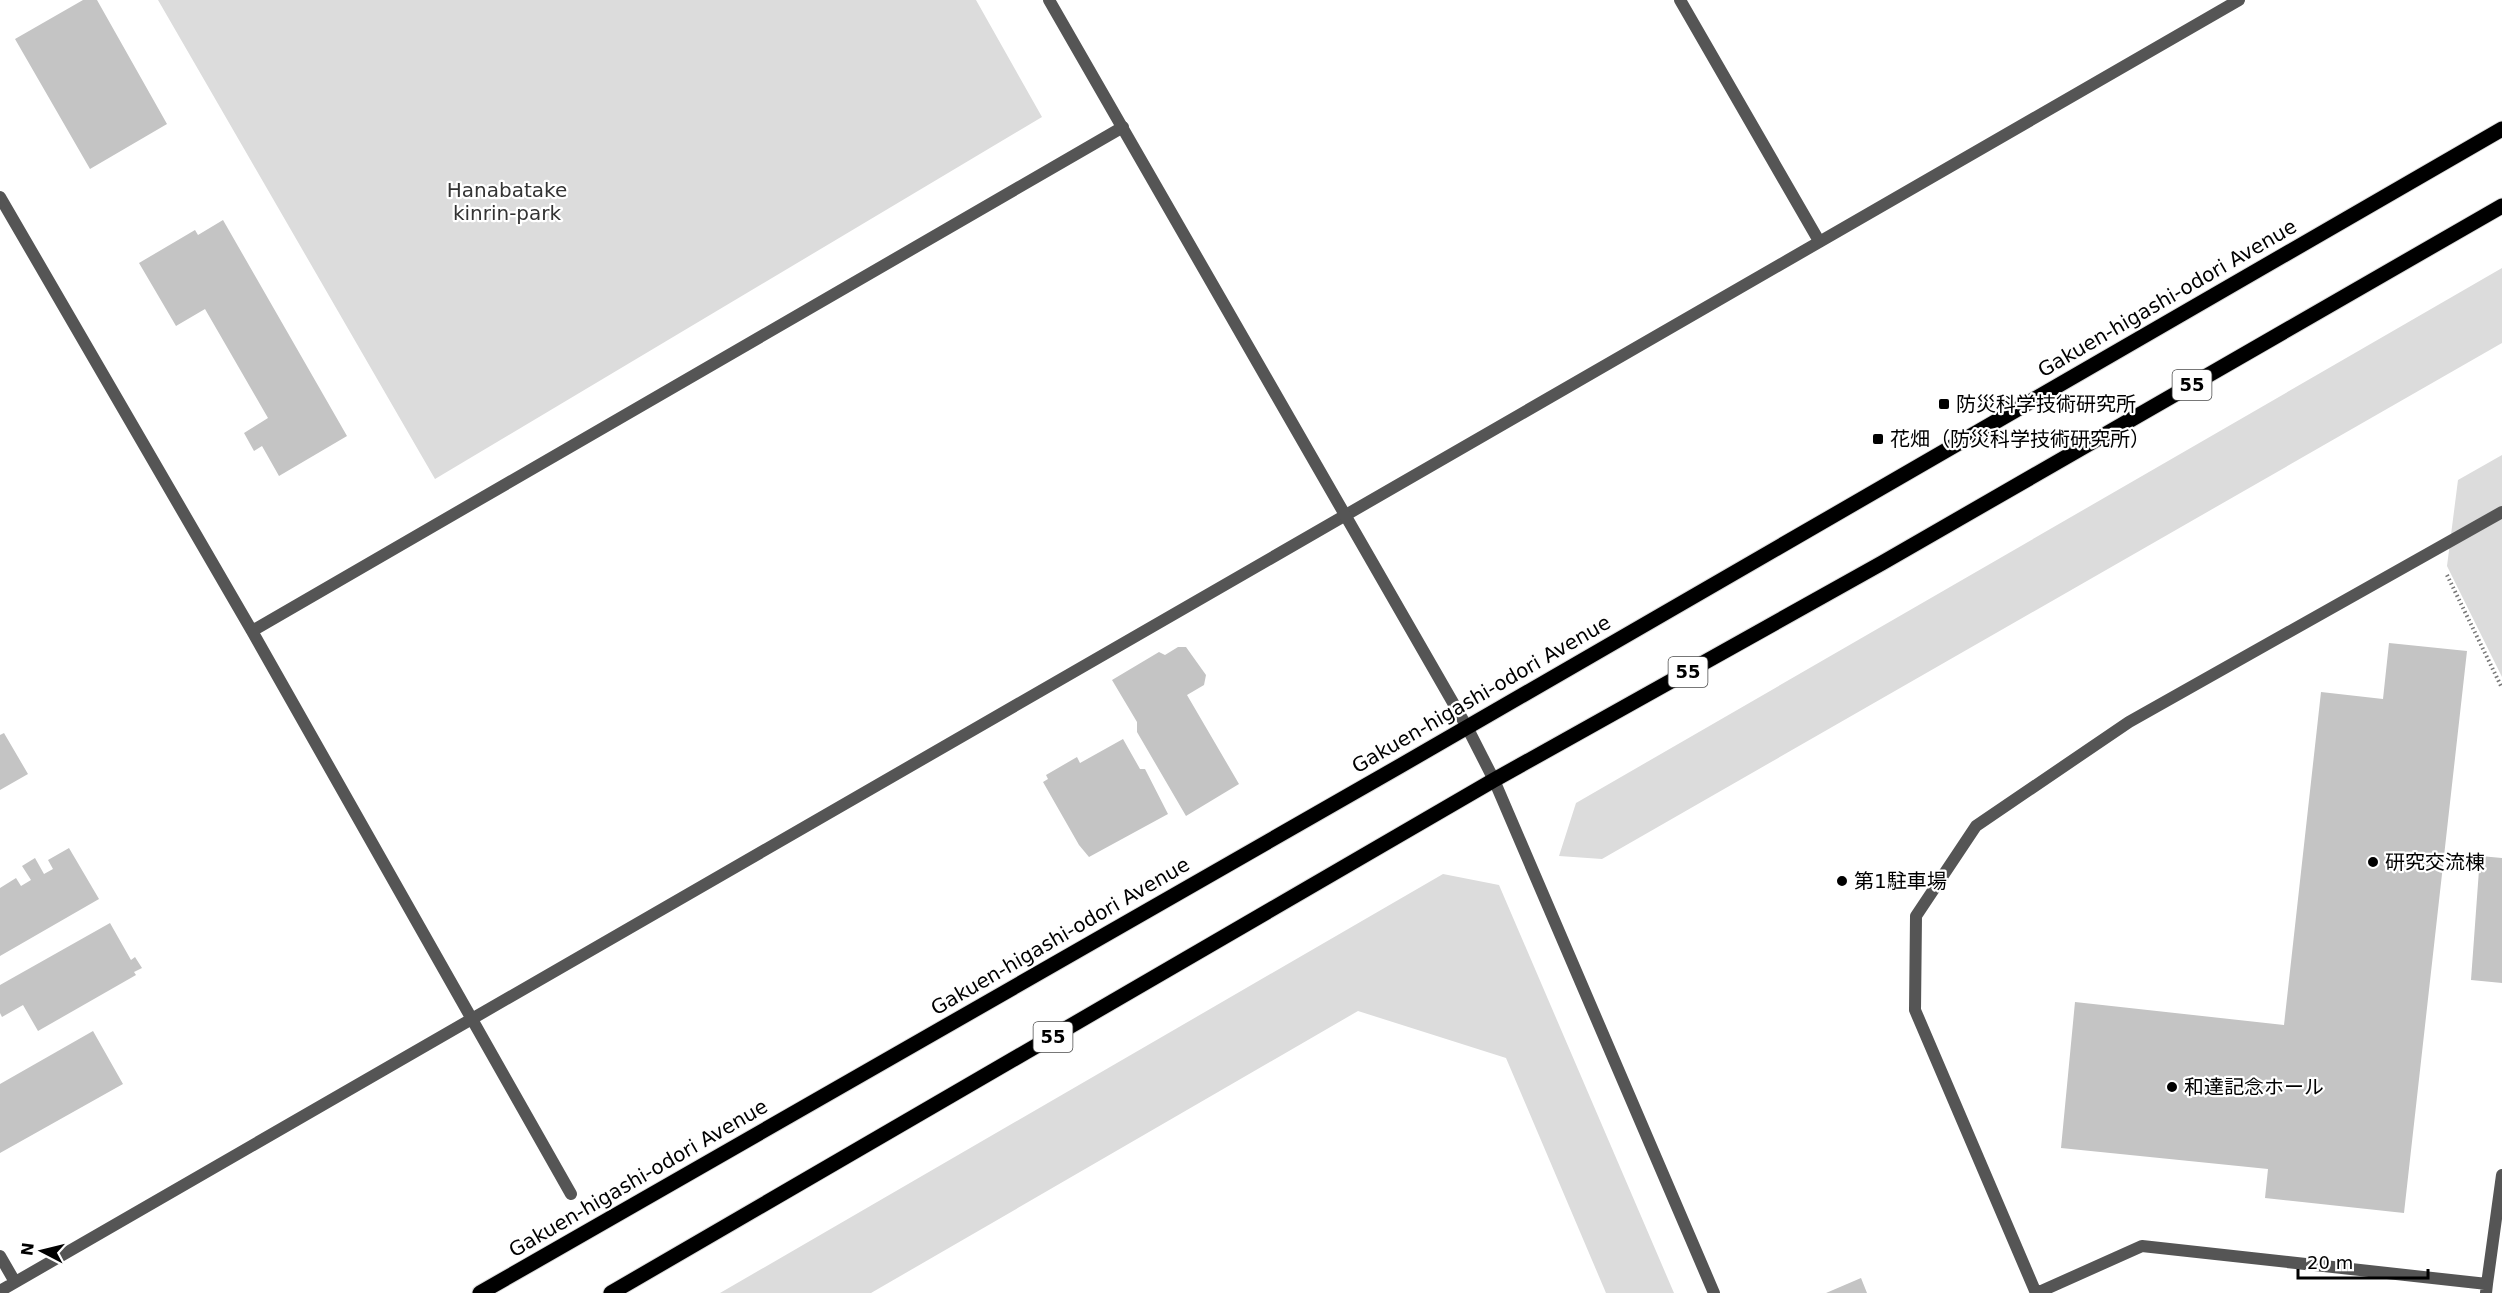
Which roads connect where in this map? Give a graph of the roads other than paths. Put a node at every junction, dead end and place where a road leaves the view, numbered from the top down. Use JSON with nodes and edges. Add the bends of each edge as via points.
{"nodes":[{"id":1,"x":1049,"y":0,"type":"edge"},
{"id":2,"x":1680,"y":0,"type":"edge"},
{"id":3,"x":2239,"y":0,"type":"edge"},
{"id":4,"x":1123,"y":127,"type":"junction"},
{"id":5,"x":2502,"y":129,"type":"edge"},
{"id":6,"x":0,"y":197,"type":"edge"},
{"id":7,"x":2502,"y":206,"type":"edge"},
{"id":8,"x":1819,"y":241,"type":"junction"},
{"id":9,"x":2502,"y":512,"type":"edge"},
{"id":10,"x":1345,"y":516,"type":"junction"},
{"id":11,"x":252,"y":631,"type":"junction"},
{"id":12,"x":1467,"y":727,"type":"junction"},
{"id":13,"x":1494,"y":780,"type":"junction"},
{"id":14,"x":472,"y":1019,"type":"junction"},
{"id":15,"x":2502,"y":1175,"type":"edge"},
{"id":16,"x":571,"y":1194,"type":"dead end"},
{"id":17,"x":0,"y":1256,"type":"edge"},
{"id":18,"x":15,"y":1282,"type":"junction"},
{"id":19,"x":2487,"y":1289,"type":"edge"},
{"id":20,"x":0,"y":1290,"type":"edge"},
{"id":21,"x":480,"y":1293,"type":"edge"},
{"id":22,"x":611,"y":1293,"type":"edge"},
{"id":23,"x":1713,"y":1293,"type":"edge"},
{"id":24,"x":2036,"y":1293,"type":"edge"}],
"edges":[{"from":1,"to":4,"type":"street"},
{"from":2,"to":8,"type":"street"},
{"from":3,"to":8,"type":"street"},
{"from":4,"to":10,"type":"street"},
{"from":4,"to":11,"type":"street"},
{"from":5,"to":12,"type":"main road","name":"Gakuen-higashi-odori Avenue"},
{"from":6,"to":11,"type":"street"},
{"from":7,"to":13,"type":"main road","number":"55","via":[[1882,563]]},
{"from":8,"to":10,"type":"street"},
{"from":9,"to":24,"type":"street","via":[[2129,722],[1976,826],[1916,916],[1915,1010]]},
{"from":10,"to":12,"type":"street"},
{"from":10,"to":14,"type":"street"},
{"from":11,"to":14,"type":"street"},
{"from":12,"to":13,"type":"street"},
{"from":12,"to":21,"type":"main road","name":"Gakuen-higashi-odori Avenue"},
{"from":13,"to":22,"type":"main road","number":"55"},
{"from":13,"to":23,"type":"street"},
{"from":14,"to":16,"type":"street"},
{"from":14,"to":18,"type":"street"},
{"from":15,"to":19,"type":"street"},
{"from":17,"to":18,"type":"street"},
{"from":18,"to":20,"type":"street"},
{"from":19,"to":24,"type":"street","via":[[2142,1246]]}]}
